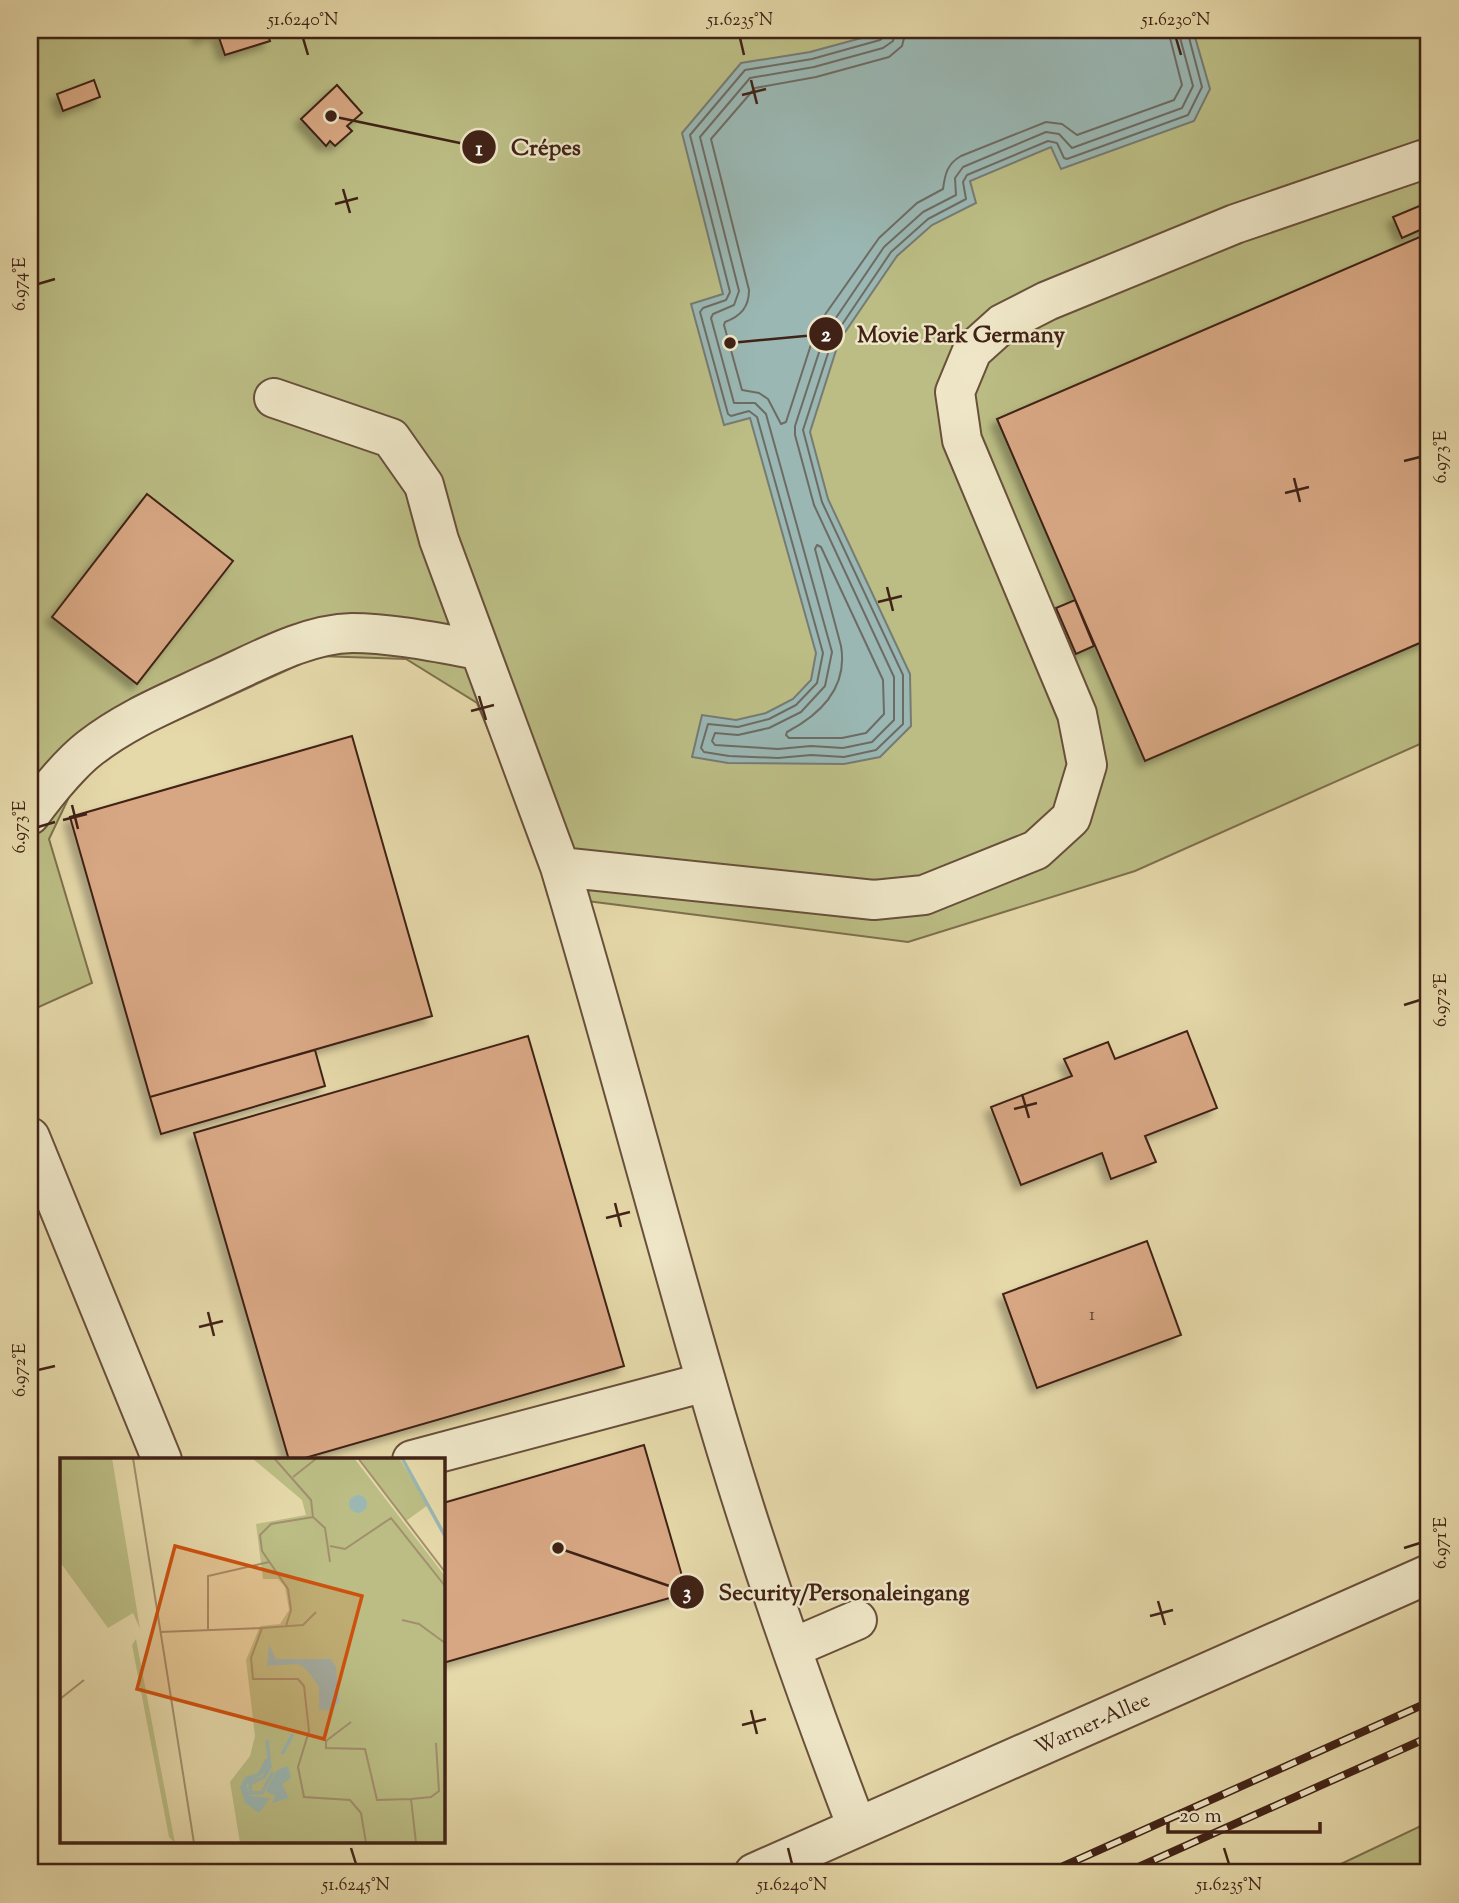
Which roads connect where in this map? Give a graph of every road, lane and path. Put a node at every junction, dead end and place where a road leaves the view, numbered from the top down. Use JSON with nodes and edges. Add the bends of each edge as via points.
{"nodes":[{"id":1,"x":1429,"y":159,"type":"edge"},
{"id":2,"x":274,"y":398,"type":"dead end"},
{"id":3,"x":479,"y":650,"type":"junction"},
{"id":4,"x":30,"y":815,"type":"edge"},
{"id":5,"x":560,"y":867,"type":"junction"},
{"id":6,"x":30,"y":1137,"type":"edge"},
{"id":7,"x":706,"y":1382,"type":"junction"},
{"id":8,"x":161,"y":1458,"type":"edge"},
{"id":9,"x":420,"y":1458,"type":"edge"},
{"id":10,"x":1429,"y":1574,"type":"edge"},
{"id":11,"x":857,"y":1620,"type":"dead end"},
{"id":12,"x":792,"y":1648,"type":"junction"},
{"id":13,"x":857,"y":1827,"type":"junction"},
{"id":14,"x":754,"y":1873,"type":"edge"}],
"edges":[{"from":1,"to":5,"type":"street","via":[[1235,224],[1047,301],[1002,324],[972,351],[955,392],[962,440],[1077,714],[1087,765],[1072,818],[1036,850],[924,895],[874,900]]},
{"from":2,"to":3,"type":"street","via":[[391,438],[424,485]]},
{"from":3,"to":4,"type":"street","via":[[352,633],[313,640],[128,721],[88,749]]},
{"from":3,"to":5,"type":"street"},
{"from":5,"to":7,"type":"street"},
{"from":6,"to":8,"type":"street"},
{"from":7,"to":9,"type":"street"},
{"from":7,"to":12,"type":"street"},
{"from":10,"to":13,"type":"street","name":"Warner-Allee"},
{"from":11,"to":12,"type":"street"},
{"from":12,"to":13,"type":"street"},
{"from":13,"to":14,"type":"street","name":"Warner-Allee"}]}
